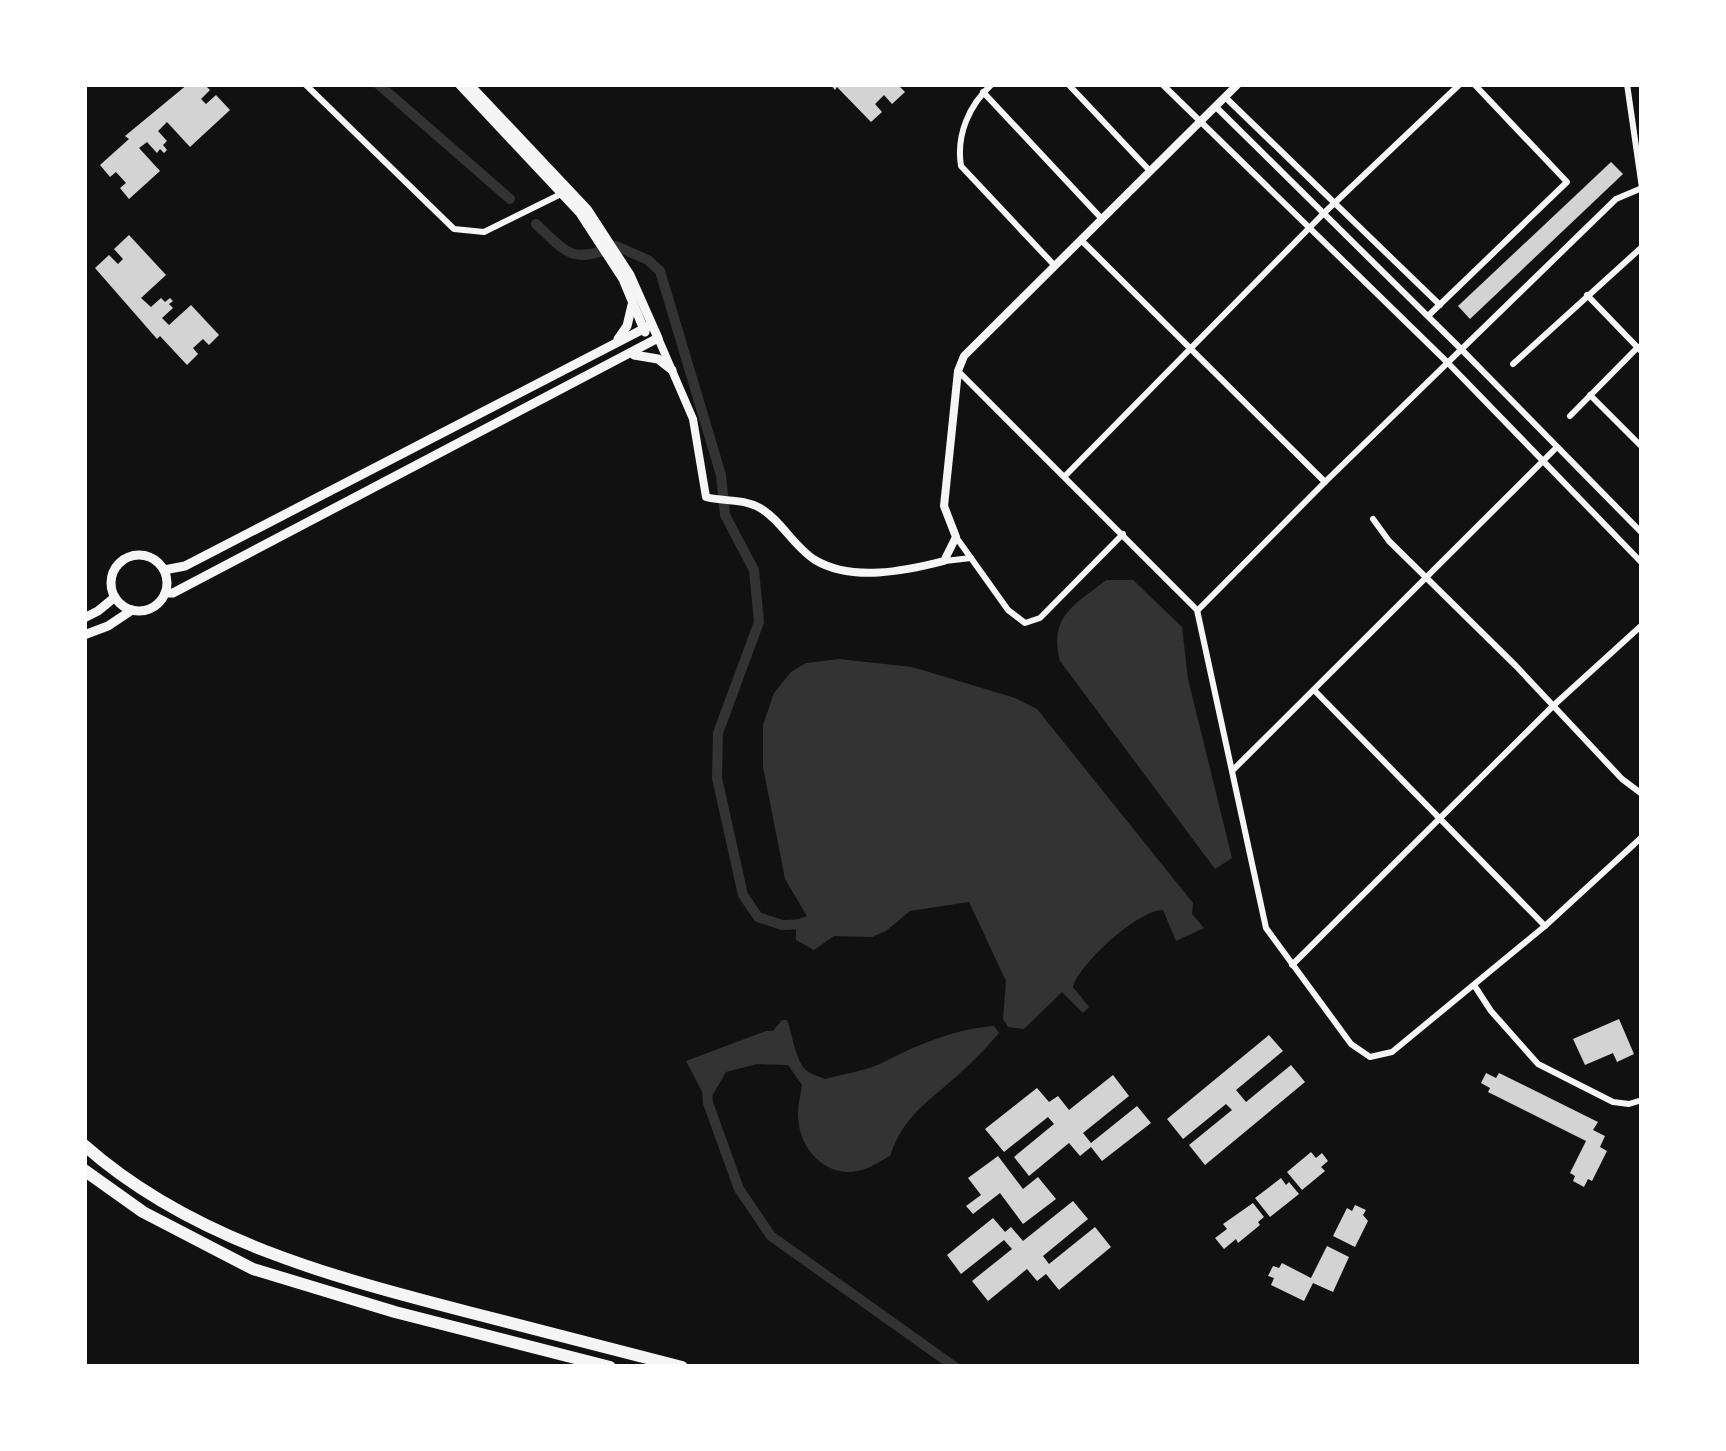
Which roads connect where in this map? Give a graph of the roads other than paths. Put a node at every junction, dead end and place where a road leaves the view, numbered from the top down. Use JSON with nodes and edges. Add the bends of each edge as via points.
{"nodes":[{"id":1,"x":305,"y":84,"type":"edge"},
{"id":2,"x":459,"y":84,"type":"edge"},
{"id":3,"x":469,"y":84,"type":"edge"},
{"id":4,"x":992,"y":84,"type":"edge"},
{"id":5,"x":1068,"y":84,"type":"edge"},
{"id":6,"x":1162,"y":84,"type":"edge"},
{"id":7,"x":1238,"y":84,"type":"edge"},
{"id":8,"x":1460,"y":84,"type":"edge"},
{"id":9,"x":1474,"y":84,"type":"edge"},
{"id":10,"x":1627,"y":84,"type":"edge"},
{"id":11,"x":983,"y":92,"type":"junction"},
{"id":12,"x":1225,"y":97,"type":"junction"},
{"id":13,"x":1215,"y":106,"type":"junction"},
{"id":14,"x":1199,"y":123,"type":"junction"},
{"id":15,"x":1150,"y":171,"type":"junction"},
{"id":16,"x":1642,"y":188,"type":"edge"},
{"id":17,"x":567,"y":191,"type":"junction"},
{"id":18,"x":1334,"y":202,"type":"junction"},
{"id":19,"x":1324,"y":213,"type":"junction"},
{"id":20,"x":1102,"y":219,"type":"junction"},
{"id":21,"x":1308,"y":228,"type":"junction"},
{"id":22,"x":1081,"y":240,"type":"junction"},
{"id":23,"x":1642,"y":247,"type":"edge"},
{"id":24,"x":612,"y":255,"type":"junction"},
{"id":25,"x":1055,"y":266,"type":"junction"},
{"id":26,"x":1587,"y":296,"type":"junction"},
{"id":27,"x":632,"y":303,"type":"junction"},
{"id":28,"x":1440,"y":305,"type":"junction"},
{"id":29,"x":1428,"y":316,"type":"junction"},
{"id":30,"x":647,"y":327,"type":"junction"},
{"id":31,"x":656,"y":342,"type":"junction"},
{"id":32,"x":615,"y":344,"type":"junction"},
{"id":33,"x":1190,"y":349,"type":"junction"},
{"id":34,"x":1461,"y":349,"type":"junction"},
{"id":35,"x":1640,"y":350,"type":"edge"},
{"id":36,"x":625,"y":356,"type":"junction"},
{"id":37,"x":1448,"y":362,"type":"junction"},
{"id":38,"x":1513,"y":364,"type":"dead end"},
{"id":39,"x":672,"y":370,"type":"junction"},
{"id":40,"x":958,"y":371,"type":"junction"},
{"id":41,"x":1591,"y":395,"type":"junction"},
{"id":42,"x":1570,"y":416,"type":"dead end"},
{"id":43,"x":1557,"y":447,"type":"junction"},
{"id":44,"x":1642,"y":447,"type":"edge"},
{"id":45,"x":1542,"y":461,"type":"junction"},
{"id":46,"x":1065,"y":476,"type":"junction"},
{"id":47,"x":1325,"y":482,"type":"junction"},
{"id":48,"x":1373,"y":519,"type":"dead end"},
{"id":49,"x":1642,"y":533,"type":"edge"},
{"id":50,"x":1123,"y":534,"type":"junction"},
{"id":51,"x":956,"y":537,"type":"junction"},
{"id":52,"x":971,"y":558,"type":"junction"},
{"id":53,"x":944,"y":561,"type":"junction"},
{"id":54,"x":1642,"y":563,"type":"edge"},
{"id":55,"x":164,"y":570,"type":"junction"},
{"id":56,"x":1426,"y":578,"type":"junction"},
{"id":57,"x":166,"y":592,"type":"junction"},
{"id":58,"x":115,"y":597,"type":"junction"},
{"id":59,"x":132,"y":610,"type":"junction"},
{"id":60,"x":1197,"y":610,"type":"junction"},
{"id":61,"x":84,"y":618,"type":"edge"},
{"id":62,"x":1642,"y":625,"type":"edge"},
{"id":63,"x":84,"y":635,"type":"edge"},
{"id":64,"x":1314,"y":690,"type":"junction"},
{"id":65,"x":1554,"y":705,"type":"junction"},
{"id":66,"x":1233,"y":770,"type":"junction"},
{"id":67,"x":1642,"y":794,"type":"edge"},
{"id":68,"x":1441,"y":820,"type":"junction"},
{"id":69,"x":1642,"y":837,"type":"edge"},
{"id":70,"x":1545,"y":926,"type":"junction"},
{"id":71,"x":1281,"y":950,"type":"junction"},
{"id":72,"x":1306,"y":953,"type":"junction"},
{"id":73,"x":1295,"y":969,"type":"junction"},
{"id":74,"x":1474,"y":986,"type":"junction"},
{"id":75,"x":1642,"y":1100,"type":"edge"},
{"id":76,"x":84,"y":1145,"type":"edge"},
{"id":77,"x":84,"y":1169,"type":"edge"},
{"id":78,"x":610,"y":1367,"type":"edge"},
{"id":79,"x":682,"y":1367,"type":"edge"}],
"edges":[{"from":1,"to":17,"type":"street","via":[[454,229],[484,232]]},
{"from":2,"to":17,"type":"main road"},
{"from":3,"to":17,"type":"main road"},
{"from":4,"to":11,"type":"street"},
{"from":5,"to":15,"type":"street"},
{"from":6,"to":14,"type":"street"},
{"from":7,"to":12,"type":"street"},
{"from":8,"to":18,"type":"street"},
{"from":9,"to":28,"type":"street","via":[[1567,182]]},
{"from":10,"to":16,"type":"street"},
{"from":11,"to":20,"type":"street"},
{"from":11,"to":25,"type":"street","via":[[965,126],[961,166]]},
{"from":12,"to":13,"type":"street"},
{"from":12,"to":18,"type":"street"},
{"from":13,"to":14,"type":"street"},
{"from":13,"to":19,"type":"street"},
{"from":14,"to":15,"type":"street"},
{"from":14,"to":21,"type":"street"},
{"from":15,"to":20,"type":"street"},
{"from":16,"to":34,"type":"street","via":[[1616,199]]},
{"from":17,"to":24,"type":"main road"},
{"from":18,"to":19,"type":"street"},
{"from":18,"to":28,"type":"street"},
{"from":19,"to":21,"type":"street"},
{"from":19,"to":29,"type":"street"},
{"from":20,"to":22,"type":"street"},
{"from":21,"to":33,"type":"street"},
{"from":21,"to":37,"type":"street"},
{"from":22,"to":25,"type":"street"},
{"from":22,"to":33,"type":"street"},
{"from":23,"to":26,"type":"street"},
{"from":24,"to":27,"type":"main road"},
{"from":24,"to":30,"type":"main road","via":[[629,275]]},
{"from":25,"to":40,"type":"street"},
{"from":26,"to":35,"type":"street"},
{"from":26,"to":38,"type":"street"},
{"from":27,"to":30,"type":"main road"},
{"from":27,"to":32,"type":"main road"},
{"from":28,"to":29,"type":"street"},
{"from":29,"to":34,"type":"street"},
{"from":30,"to":31,"type":"main road"},
{"from":30,"to":32,"type":"main road"},
{"from":31,"to":36,"type":"main road"},
{"from":31,"to":39,"type":"street"},
{"from":32,"to":55,"type":"main road"},
{"from":33,"to":46,"type":"street"},
{"from":33,"to":47,"type":"street"},
{"from":34,"to":37,"type":"street"},
{"from":34,"to":43,"type":"street"},
{"from":35,"to":41,"type":"street"},
{"from":36,"to":39,"type":"main road","via":[[658,359]]},
{"from":36,"to":57,"type":"main road"},
{"from":37,"to":45,"type":"street"},
{"from":37,"to":47,"type":"street"},
{"from":39,"to":53,"type":"street","via":[[693,419],[708,499],[761,508],[816,560],[858,573]]},
{"from":40,"to":46,"type":"street"},
{"from":40,"to":51,"type":"street","via":[[944,506]]},
{"from":41,"to":42,"type":"street"},
{"from":41,"to":44,"type":"street"},
{"from":43,"to":45,"type":"street"},
{"from":43,"to":49,"type":"street"},
{"from":45,"to":54,"type":"street"},
{"from":45,"to":56,"type":"street"},
{"from":46,"to":50,"type":"street"},
{"from":47,"to":60,"type":"street"},
{"from":48,"to":56,"type":"street"},
{"from":50,"to":52,"type":"street","via":[[1040,618],[1025,623]]},
{"from":50,"to":60,"type":"street"},
{"from":51,"to":52,"type":"street"},
{"from":51,"to":53,"type":"street"},
{"from":52,"to":53,"type":"street"},
{"from":55,"to":57,"type":"main road"},
{"from":55,"to":58,"type":"main road","via":[[150,557],[126,558],[112,573]]},
{"from":56,"to":64,"type":"street"},
{"from":56,"to":65,"type":"street"},
{"from":57,"to":59,"type":"main road","via":[[156,606]]},
{"from":58,"to":59,"type":"main road"},
{"from":58,"to":61,"type":"main road"},
{"from":59,"to":63,"type":"main road"},
{"from":60,"to":66,"type":"street"},
{"from":62,"to":65,"type":"street"},
{"from":64,"to":66,"type":"street"},
{"from":64,"to":68,"type":"street"},
{"from":65,"to":67,"type":"street"},
{"from":65,"to":68,"type":"street"},
{"from":66,"to":71,"type":"street","via":[[1263,920]]},
{"from":68,"to":70,"type":"street"},
{"from":68,"to":72,"type":"street"},
{"from":69,"to":70,"type":"street"},
{"from":70,"to":74,"type":"street"},
{"from":71,"to":72,"type":"street"},
{"from":71,"to":73,"type":"street"},
{"from":72,"to":73,"type":"street"},
{"from":73,"to":74,"type":"street","via":[[1351,1044],[1370,1057],[1392,1052]]},
{"from":74,"to":75,"type":"street","via":[[1538,1064],[1613,1102]]},
{"from":76,"to":79,"type":"highway","via":[[154,1199],[257,1250]]},
{"from":77,"to":78,"type":"highway","via":[[143,1212],[253,1269]]}]}
